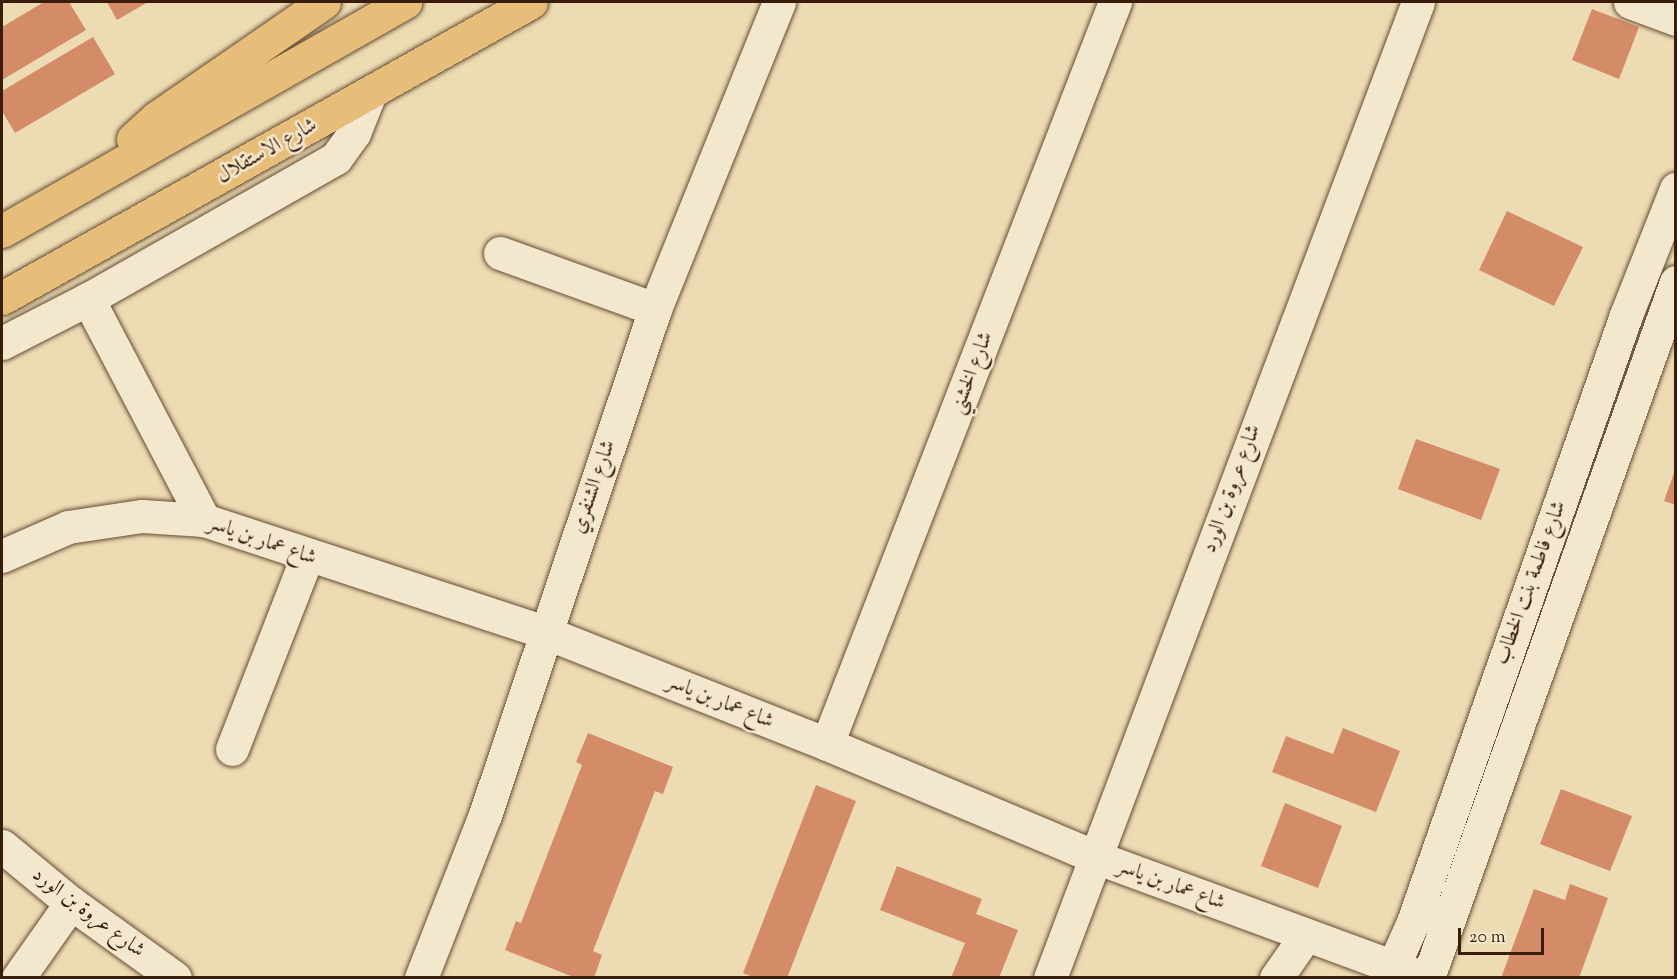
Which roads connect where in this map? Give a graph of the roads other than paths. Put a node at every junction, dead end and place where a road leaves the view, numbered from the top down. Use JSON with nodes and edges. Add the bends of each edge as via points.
{"nodes":[{"id":1,"x":324,"y":2,"type":"edge"},
{"id":2,"x":405,"y":2,"type":"edge"},
{"id":3,"x":531,"y":2,"type":"edge"},
{"id":4,"x":779,"y":2,"type":"edge"},
{"id":5,"x":1115,"y":2,"type":"edge"},
{"id":6,"x":1418,"y":2,"type":"edge"},
{"id":7,"x":1630,"y":2,"type":"edge"},
{"id":8,"x":1676,"y":19,"type":"edge"},
{"id":9,"x":370,"y":93,"type":"junction"},
{"id":10,"x":91,"y":179,"type":"junction"},
{"id":11,"x":1676,"y":189,"type":"edge"},
{"id":12,"x":2,"y":231,"type":"edge"},
{"id":13,"x":500,"y":253,"type":"dead end"},
{"id":14,"x":1676,"y":282,"type":"edge"},
{"id":15,"x":2,"y":298,"type":"edge"},
{"id":16,"x":88,"y":299,"type":"junction"},
{"id":17,"x":655,"y":309,"type":"junction"},
{"id":18,"x":2,"y":343,"type":"edge"},
{"id":19,"x":204,"y":520,"type":"junction"},
{"id":20,"x":2,"y":556,"type":"edge"},
{"id":21,"x":307,"y":557,"type":"junction"},
{"id":22,"x":544,"y":632,"type":"junction"},
{"id":23,"x":827,"y":744,"type":"junction"},
{"id":24,"x":232,"y":748,"type":"dead end"},
{"id":25,"x":2,"y":846,"type":"edge"},
{"id":26,"x":1098,"y":858,"type":"junction"},
{"id":27,"x":71,"y":903,"type":"junction"},
{"id":28,"x":1306,"y":935,"type":"junction"},
{"id":29,"x":1391,"y":972,"type":"edge"},
{"id":30,"x":18,"y":978,"type":"edge"},
{"id":31,"x":175,"y":978,"type":"edge"},
{"id":32,"x":421,"y":978,"type":"edge"},
{"id":33,"x":1050,"y":978,"type":"edge"},
{"id":34,"x":1276,"y":978,"type":"edge"},
{"id":35,"x":1426,"y":978,"type":"edge"}],
"edges":[{"from":1,"to":10,"type":"highway","via":[[156,118]]},
{"from":2,"to":10,"type":"highway"},
{"from":3,"to":9,"type":"highway","name":"شارع الاستقلال"},
{"from":4,"to":17,"type":"street","name":"شارع الشنفري"},
{"from":5,"to":23,"type":"street","name":"شارع الخشني"},
{"from":6,"to":26,"type":"street","name":"شارع عروة بن الورد","via":[[1264,401]]},
{"from":7,"to":8,"type":"street"},
{"from":9,"to":15,"type":"highway","name":"شارع الاستقلال"},
{"from":9,"to":16,"type":"street","via":[[354,133],[336,158]]},
{"from":10,"to":12,"type":"highway"},
{"from":11,"to":29,"type":"street","name":"شارع فاطمة بنت الخطاب","via":[[1622,326],[1413,922]]},
{"from":13,"to":17,"type":"street"},
{"from":14,"to":35,"type":"street","name":"شارع فاطمة بنت الخطاب"},
{"from":16,"to":18,"type":"street"},
{"from":16,"to":19,"type":"street"},
{"from":17,"to":22,"type":"street","name":"شارع الشنفري"},
{"from":19,"to":20,"type":"street","name":"شاع عمار بن ياسر","via":[[142,516],[68,527]]},
{"from":19,"to":21,"type":"street","name":"شاع عمار بن ياسر"},
{"from":21,"to":22,"type":"street","name":"شاع عمار بن ياسر"},
{"from":21,"to":24,"type":"street"},
{"from":22,"to":23,"type":"street","name":"شاع عمار بن ياسر"},
{"from":22,"to":32,"type":"street","name":"شارع الشنفري","via":[[485,815]]},
{"from":23,"to":26,"type":"street","name":"شاع عمار بن ياسر"},
{"from":25,"to":27,"type":"street","name":"شارع عروة بن الورد"},
{"from":26,"to":28,"type":"street","name":"شاع عمار بن ياسر"},
{"from":26,"to":33,"type":"street","name":"شارع عروة بن الورد"},
{"from":27,"to":30,"type":"street"},
{"from":27,"to":31,"type":"street","name":"شارع عروة بن الورد"},
{"from":28,"to":29,"type":"street","name":"شاع عمار بن ياسر"},
{"from":28,"to":34,"type":"street"},
{"from":29,"to":35,"type":"street","name":"شاع عمار بن ياسر"}]}
